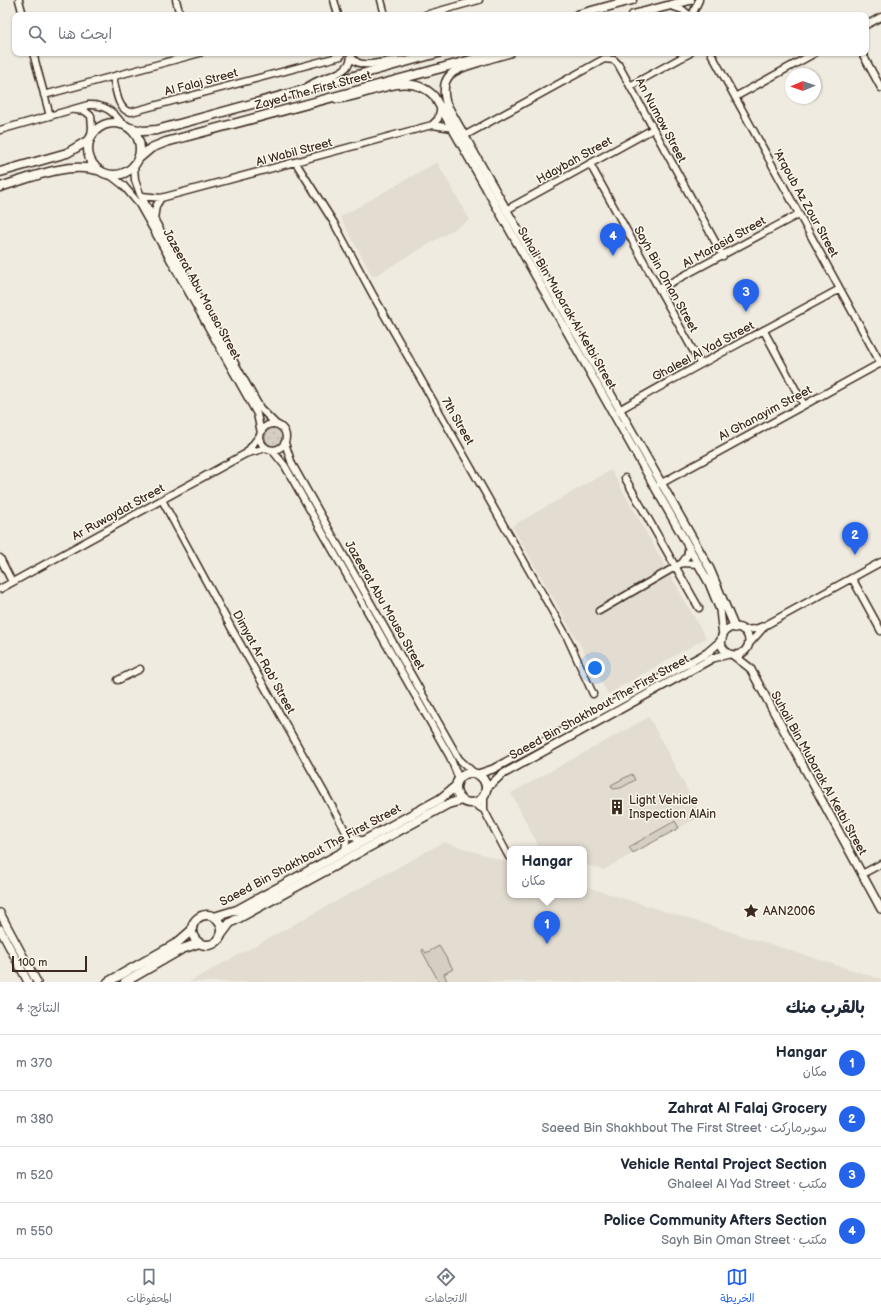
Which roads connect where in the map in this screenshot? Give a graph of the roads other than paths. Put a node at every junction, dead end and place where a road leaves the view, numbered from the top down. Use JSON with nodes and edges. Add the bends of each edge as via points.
{"nodes":[{"id":1,"x":18,"y":0,"type":"edge"},
{"id":2,"x":176,"y":0,"type":"edge"},
{"id":3,"x":334,"y":0,"type":"edge"},
{"id":4,"x":381,"y":0,"type":"edge"},
{"id":5,"x":479,"y":0,"type":"edge"},
{"id":6,"x":632,"y":0,"type":"edge"},
{"id":7,"x":690,"y":0,"type":"edge"},
{"id":8,"x":699,"y":0,"type":"edge"},
{"id":9,"x":667,"y":6,"type":"junction"},
{"id":10,"x":21,"y":12,"type":"edge"},
{"id":11,"x":179,"y":12,"type":"edge"},
{"id":12,"x":337,"y":12,"type":"edge"},
{"id":13,"x":384,"y":12,"type":"edge"},
{"id":14,"x":436,"y":12,"type":"edge"},
{"id":15,"x":588,"y":12,"type":"edge"},
{"id":16,"x":644,"y":12,"type":"edge"},
{"id":17,"x":685,"y":12,"type":"edge"},
{"id":18,"x":692,"y":12,"type":"edge"},
{"id":19,"x":881,"y":17,"type":"edge"},
{"id":20,"x":869,"y":23,"type":"edge"},
{"id":21,"x":34,"y":56,"type":"edge"},
{"id":22,"x":184,"y":56,"type":"edge"},
{"id":23,"x":341,"y":56,"type":"dead end"},
{"id":24,"x":350,"y":56,"type":"edge"},
{"id":25,"x":351,"y":56,"type":"edge"},
{"id":26,"x":427,"y":56,"type":"edge"},
{"id":27,"x":486,"y":56,"type":"edge"},
{"id":28,"x":500,"y":56,"type":"edge"},
{"id":29,"x":685,"y":56,"type":"edge"},
{"id":30,"x":713,"y":56,"type":"edge"},
{"id":31,"x":809,"y":56,"type":"edge"},
{"id":32,"x":864,"y":56,"type":"edge"},
{"id":33,"x":408,"y":61,"type":"junction"},
{"id":34,"x":113,"y":77,"type":"junction"},
{"id":35,"x":630,"y":86,"type":"junction"},
{"id":36,"x":881,"y":88,"type":"edge"},
{"id":37,"x":304,"y":89,"type":"junction"},
{"id":38,"x":44,"y":95,"type":"junction"},
{"id":39,"x":735,"y":96,"type":"junction"},
{"id":40,"x":325,"y":98,"type":"junction"},
{"id":41,"x":441,"y":107,"type":"junction"},
{"id":42,"x":73,"y":110,"type":"junction"},
{"id":43,"x":50,"y":116,"type":"junction"},
{"id":44,"x":432,"y":125,"type":"junction"},
{"id":45,"x":127,"y":126,"type":"junction"},
{"id":46,"x":453,"y":128,"type":"junction"},
{"id":47,"x":653,"y":129,"type":"junction"},
{"id":48,"x":0,"y":130,"type":"edge"},
{"id":49,"x":464,"y":136,"type":"junction"},
{"id":50,"x":90,"y":138,"type":"junction"},
{"id":51,"x":136,"y":162,"type":"junction"},
{"id":52,"x":296,"y":163,"type":"junction"},
{"id":53,"x":590,"y":164,"type":"junction"},
{"id":54,"x":97,"y":170,"type":"junction"},
{"id":55,"x":0,"y":172,"type":"edge"},
{"id":56,"x":110,"y":176,"type":"junction"},
{"id":57,"x":0,"y":187,"type":"edge"},
{"id":58,"x":142,"y":196,"type":"junction"},
{"id":59,"x":161,"y":198,"type":"junction"},
{"id":60,"x":506,"y":210,"type":"junction"},
{"id":61,"x":799,"y":214,"type":"junction"},
{"id":62,"x":154,"y":220,"type":"junction"},
{"id":63,"x":723,"y":256,"type":"junction"},
{"id":64,"x":659,"y":289,"type":"junction"},
{"id":65,"x":840,"y":289,"type":"junction"},
{"id":66,"x":764,"y":331,"type":"junction"},
{"id":67,"x":700,"y":363,"type":"junction"},
{"id":68,"x":881,"y":364,"type":"edge"},
{"id":69,"x":804,"y":405,"type":"junction"},
{"id":70,"x":619,"y":410,"type":"junction"},
{"id":71,"x":276,"y":424,"type":"junction"},
{"id":72,"x":261,"y":434,"type":"junction"},
{"id":73,"x":285,"y":443,"type":"junction"},
{"id":74,"x":269,"y":449,"type":"junction"},
{"id":75,"x":246,"y":454,"type":"junction"},
{"id":76,"x":625,"y":478,"type":"dead end"},
{"id":77,"x":660,"y":484,"type":"junction"},
{"id":78,"x":162,"y":500,"type":"junction"},
{"id":79,"x":689,"y":548,"type":"junction"},
{"id":80,"x":0,"y":558,"type":"edge"},
{"id":81,"x":881,"y":562,"type":"edge"},
{"id":82,"x":682,"y":563,"type":"junction"},
{"id":83,"x":698,"y":564,"type":"junction"},
{"id":84,"x":676,"y":567,"type":"junction"},
{"id":85,"x":852,"y":578,"type":"junction"},
{"id":86,"x":12,"y":582,"type":"junction"},
{"id":87,"x":0,"y":589,"type":"edge"},
{"id":88,"x":699,"y":608,"type":"dead end"},
{"id":89,"x":599,"y":611,"type":"dead end"},
{"id":90,"x":766,"y":625,"type":"junction"},
{"id":91,"x":735,"y":628,"type":"junction"},
{"id":92,"x":743,"y":630,"type":"junction"},
{"id":93,"x":881,"y":631,"type":"edge"},
{"id":94,"x":722,"y":638,"type":"junction"},
{"id":95,"x":748,"y":646,"type":"junction"},
{"id":96,"x":731,"y":655,"type":"junction"},
{"id":97,"x":750,"y":668,"type":"junction"},
{"id":98,"x":140,"y":669,"type":"dead end"},
{"id":99,"x":118,"y":680,"type":"dead end"},
{"id":100,"x":593,"y":694,"type":"dead end"},
{"id":101,"x":476,"y":774,"type":"junction"},
{"id":102,"x":458,"y":782,"type":"junction"},
{"id":103,"x":485,"y":792,"type":"junction"},
{"id":104,"x":462,"y":800,"type":"junction"},
{"id":105,"x":471,"y":802,"type":"junction"},
{"id":106,"x":484,"y":810,"type":"junction"},
{"id":107,"x":347,"y":834,"type":"junction"},
{"id":108,"x":362,"y":841,"type":"junction"},
{"id":109,"x":345,"y":850,"type":"junction"},
{"id":110,"x":507,"y":855,"type":"edge"},
{"id":111,"x":881,"y":864,"type":"edge"},
{"id":112,"x":862,"y":874,"type":"junction"},
{"id":113,"x":881,"y":908,"type":"edge"},
{"id":114,"x":0,"y":913,"type":"edge"},
{"id":115,"x":214,"y":917,"type":"junction"},
{"id":116,"x":0,"y":929,"type":"edge"},
{"id":117,"x":192,"y":930,"type":"junction"},
{"id":118,"x":221,"y":934,"type":"junction"},
{"id":119,"x":199,"y":943,"type":"junction"},
{"id":120,"x":28,"y":982,"type":"edge"},
{"id":121,"x":36,"y":982,"type":"edge"},
{"id":122,"x":108,"y":982,"type":"edge"},
{"id":123,"x":125,"y":982,"type":"edge"}],
"edges":[{"from":1,"to":10,"type":"street"},
{"from":2,"to":11,"type":"street"},
{"from":3,"to":12,"type":"street"},
{"from":4,"to":13,"type":"street"},
{"from":5,"to":14,"type":"street"},
{"from":6,"to":15,"type":"main road"},
{"from":7,"to":9,"type":"main road"},
{"from":8,"to":18,"type":"street"},
{"from":9,"to":16,"type":"main road"},
{"from":9,"to":17,"type":"street"},
{"from":19,"to":20,"type":"street"},
{"from":21,"to":38,"type":"street"},
{"from":22,"to":34,"type":"street"},
{"from":23,"to":34,"type":"street","name":"Al Falaj Street","via":[[131,112],[121,107]]},
{"from":24,"to":37,"type":"street","via":[[350,64],[344,70],[320,78]]},
{"from":25,"to":33,"type":"street","via":[[361,65],[393,59]]},
{"from":26,"to":33,"type":"main road","name":"Zayed The First Street"},
{"from":27,"to":40,"type":"main road","name":"Zayed The First Street"},
{"from":28,"to":49,"type":"street","name":"Suhail Bin Mubarak Al Ketbi Street","via":[[462,67],[448,76],[445,85],[446,103]]},
{"from":29,"to":35,"type":"street"},
{"from":30,"to":39,"type":"street","name":"'Arqoub Az Zour Street"},
{"from":31,"to":39,"type":"street"},
{"from":32,"to":36,"type":"street"},
{"from":33,"to":37,"type":"main road","name":"Zayed The First Street"},
{"from":34,"to":38,"type":"street"},
{"from":35,"to":47,"type":"street","name":"An Numow Street"},
{"from":35,"to":49,"type":"street","name":"An Numow Street","via":[[616,62],[604,59]]},
{"from":37,"to":45,"type":"main road","name":"Zayed The First Street","via":[[157,130],[143,131]]},
{"from":38,"to":43,"type":"street"},
{"from":39,"to":61,"type":"street","name":"'Arqoub Az Zour Street"},
{"from":40,"to":41,"type":"street","name":"Suhail Bin Mubarak Al Ketbi Street","via":[[346,98],[411,83],[430,92]]},
{"from":40,"to":51,"type":"main road","name":"Zayed The First Street","via":[[166,142],[151,148]]},
{"from":41,"to":44,"type":"street","via":[[438,119]]},
{"from":41,"to":46,"type":"street","name":"Suhail Bin Mubarak Al Ketbi Street"},
{"from":42,"to":43,"type":"street"},
{"from":42,"to":45,"type":"street","via":[[88,105],[100,106],[113,112]]},
{"from":42,"to":50,"type":"street","via":[[85,111],[91,116]]},
{"from":43,"to":48,"type":"street"},
{"from":44,"to":46,"type":"street","name":"Al Wabil Street"},
{"from":44,"to":52,"type":"street","name":"Al Wabil Street"},
{"from":45,"to":50,"type":"main road","via":[[115,123],[103,125]]},
{"from":45,"to":51,"type":"main road","via":[[138,140],[140,149]]},
{"from":46,"to":79,"type":"street","name":"Suhail Bin Mubarak Al Ketbi Street"},
{"from":47,"to":53,"type":"street","name":"Hdaybah Street"},
{"from":47,"to":63,"type":"street","name":"An Numow Street"},
{"from":49,"to":60,"type":"street","name":"Suhail Bin Mubarak Al Ketbi Street"},
{"from":50,"to":54,"type":"main road","via":[[87,149],[89,158]]},
{"from":50,"to":55,"type":"main road","via":[[66,154]]},
{"from":51,"to":56,"type":"main road","via":[[124,174]]},
{"from":51,"to":58,"type":"street","name":"Jazeerat Abu Mousa Street","via":[[136,180]]},
{"from":52,"to":59,"type":"street","name":"Al Wabil Street"},
{"from":52,"to":100,"type":"street","name":"7th Street","via":[[334,223],[563,630]]},
{"from":53,"to":60,"type":"street","name":"Hdaybah Street"},
{"from":53,"to":64,"type":"street","name":"Sayh Bin Oman Street"},
{"from":54,"to":56,"type":"main road"},
{"from":54,"to":57,"type":"main road","via":[[83,167],[68,168]]},
{"from":56,"to":72,"type":"street","name":"Jazeerat Abu Mousa Street","via":[[123,185],[139,204],[255,411],[260,422]]},
{"from":58,"to":59,"type":"street","name":"Al Wabil Street"},
{"from":58,"to":62,"type":"street","name":"Jazeerat Abu Mousa Street"},
{"from":59,"to":62,"type":"street"},
{"from":60,"to":70,"type":"street","name":"Suhail Bin Mubarak Al Ketbi Street"},
{"from":61,"to":63,"type":"street","name":"Al Marasid Street"},
{"from":61,"to":65,"type":"street","name":"'Arqoub Az Zour Street"},
{"from":62,"to":71,"type":"street","name":"Jazeerat Abu Mousa Street","via":[[260,408]]},
{"from":63,"to":64,"type":"street","name":"Al Marasid Street"},
{"from":64,"to":67,"type":"street","name":"Sayh Bin Oman Street"},
{"from":65,"to":66,"type":"street","name":"Ghaleel Al Yad Street"},
{"from":65,"to":68,"type":"street","name":"'Arqoub Az Zour Street"},
{"from":66,"to":67,"type":"street","name":"Ghaleel Al Yad Street"},
{"from":66,"to":69,"type":"street"},
{"from":67,"to":70,"type":"street","name":"Ghaleel Al Yad Street"},
{"from":68,"to":69,"type":"street","name":"Al Ghanayim Street"},
{"from":69,"to":77,"type":"street","name":"Al Ghanayim Street"},
{"from":70,"to":77,"type":"street","name":"Suhail Bin Mubarak Al Ketbi Street"},
{"from":71,"to":72,"type":"street","via":[[268,425]]},
{"from":71,"to":73,"type":"street","via":[[285,431]]},
{"from":72,"to":74,"type":"street","via":[[261,442]]},
{"from":72,"to":75,"type":"street","name":"Ar Ruwaydat Street"},
{"from":73,"to":74,"type":"street","via":[[282,447]]},
{"from":73,"to":101,"type":"street","name":"Jazeerat Abu Mousa Street","via":[[292,464],[459,759]]},
{"from":74,"to":75,"type":"street","name":"Ar Ruwaydat Street"},
{"from":74,"to":102,"type":"street","name":"Jazeerat Abu Mousa Street","via":[[285,466],[313,515],[450,757]]},
{"from":75,"to":78,"type":"street","name":"Ar Ruwaydat Street"},
{"from":76,"to":84,"type":"street"},
{"from":77,"to":91,"type":"street","name":"Suhail Bin Mubarak Al Ketbi Street","via":[[710,569]]},
{"from":78,"to":86,"type":"street","name":"Ar Ruwaydat Street"},
{"from":78,"to":107,"type":"street","name":"Dimyat Ar Rab' Street"},
{"from":79,"to":82,"type":"street"},
{"from":79,"to":83,"type":"street","name":"Suhail Bin Mubarak Al Ketbi Street"},
{"from":80,"to":86,"type":"street"},
{"from":81,"to":85,"type":"street"},
{"from":82,"to":83,"type":"street"},
{"from":82,"to":84,"type":"street"},
{"from":83,"to":94,"type":"street","name":"Suhail Bin Mubarak Al Ketbi Street","via":[[720,610]]},
{"from":84,"to":88,"type":"street"},
{"from":84,"to":89,"type":"street"},
{"from":85,"to":90,"type":"street"},
{"from":85,"to":93,"type":"street"},
{"from":86,"to":87,"type":"street","name":"Ar Ruwaydat Street"},
{"from":90,"to":92,"type":"street"},
{"from":90,"to":95,"type":"street"},
{"from":91,"to":92,"type":"street"},
{"from":91,"to":94,"type":"street","via":[[728,630]]},
{"from":92,"to":95,"type":"street","via":[[748,636]]},
{"from":94,"to":96,"type":"street","via":[[723,648]]},
{"from":94,"to":101,"type":"street","name":"Saeed Bin Shakhbout The First Street","via":[[707,653],[493,770]]},
{"from":95,"to":96,"type":"street","via":[[741,654]]},
{"from":95,"to":97,"type":"street","name":"Suhail Bin Mubarak Al Ketbi Street"},
{"from":96,"to":97,"type":"street","name":"Suhail Bin Mubarak Al Ketbi Street"},
{"from":96,"to":103,"type":"street","name":"Saeed Bin Shakhbout The First Street","via":[[713,658],[501,775]]},
{"from":97,"to":112,"type":"street","name":"Suhail Bin Mubarak Al Ketbi Street"},
{"from":98,"to":99,"type":"street"},
{"from":101,"to":102,"type":"main road","via":[[467,773]]},
{"from":101,"to":103,"type":"main road","via":[[485,782]]},
{"from":102,"to":104,"type":"main road","via":[[457,794]]},
{"from":102,"to":108,"type":"main road","name":"Saeed Bin Shakhbout The First Street","via":[[444,797]]},
{"from":103,"to":105,"type":"main road","via":[[480,800]]},
{"from":103,"to":106,"type":"street"},
{"from":104,"to":105,"type":"main road"},
{"from":104,"to":118,"type":"main road","name":"Saeed Bin Shakhbout The First Street","via":[[444,806],[238,918]]},
{"from":105,"to":106,"type":"street"},
{"from":106,"to":110,"type":"street"},
{"from":107,"to":108,"type":"street"},
{"from":107,"to":109,"type":"street"},
{"from":108,"to":109,"type":"main road","name":"Saeed Bin Shakhbout The First Street"},
{"from":109,"to":115,"type":"main road","name":"Saeed Bin Shakhbout The First Street","via":[[233,912]]},
{"from":111,"to":112,"type":"street"},
{"from":112,"to":113,"type":"street","name":"Suhail Bin Mubarak Al Ketbi Street"},
{"from":114,"to":121,"type":"street"},
{"from":115,"to":117,"type":"main road","via":[[201,916],[193,923]]},
{"from":115,"to":118,"type":"main road","via":[[221,927]]},
{"from":116,"to":120,"type":"street"},
{"from":117,"to":119,"type":"main road","via":[[194,938]]},
{"from":117,"to":122,"type":"main road","via":[[177,943]]},
{"from":118,"to":119,"type":"main road","via":[[212,945]]},
{"from":119,"to":123,"type":"main road","via":[[182,949]]}]}
